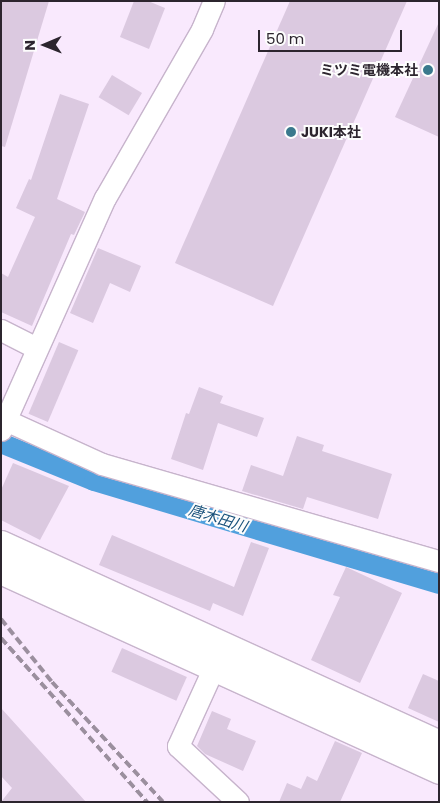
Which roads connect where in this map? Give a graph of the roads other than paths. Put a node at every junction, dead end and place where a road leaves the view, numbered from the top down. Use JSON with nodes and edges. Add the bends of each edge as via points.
{"nodes":[{"id":1,"x":214,"y":1,"type":"edge"},
{"id":2,"x":1,"y":330,"type":"edge"},
{"id":3,"x":36,"y":348,"type":"junction"},
{"id":4,"x":2,"y":425,"type":"edge"},
{"id":5,"x":1,"y":545,"type":"edge"},
{"id":6,"x":439,"y":561,"type":"edge"},
{"id":7,"x":1,"y":570,"type":"edge"},
{"id":8,"x":214,"y":667,"type":"junction"},
{"id":9,"x":439,"y":745,"type":"edge"},
{"id":10,"x":439,"y":770,"type":"edge"},
{"id":11,"x":238,"y":802,"type":"edge"}],
"edges":[{"from":1,"to":3,"type":"street","via":[[202,29],[105,198]]},
{"from":2,"to":3,"type":"street"},
{"from":3,"to":4,"type":"street"},
{"from":4,"to":6,"type":"street","via":[[102,464]]},
{"from":5,"to":9,"type":"main road"},
{"from":7,"to":8,"type":"main road"},
{"from":8,"to":10,"type":"main road"},
{"from":8,"to":11,"type":"street","via":[[178,746]]}]}
